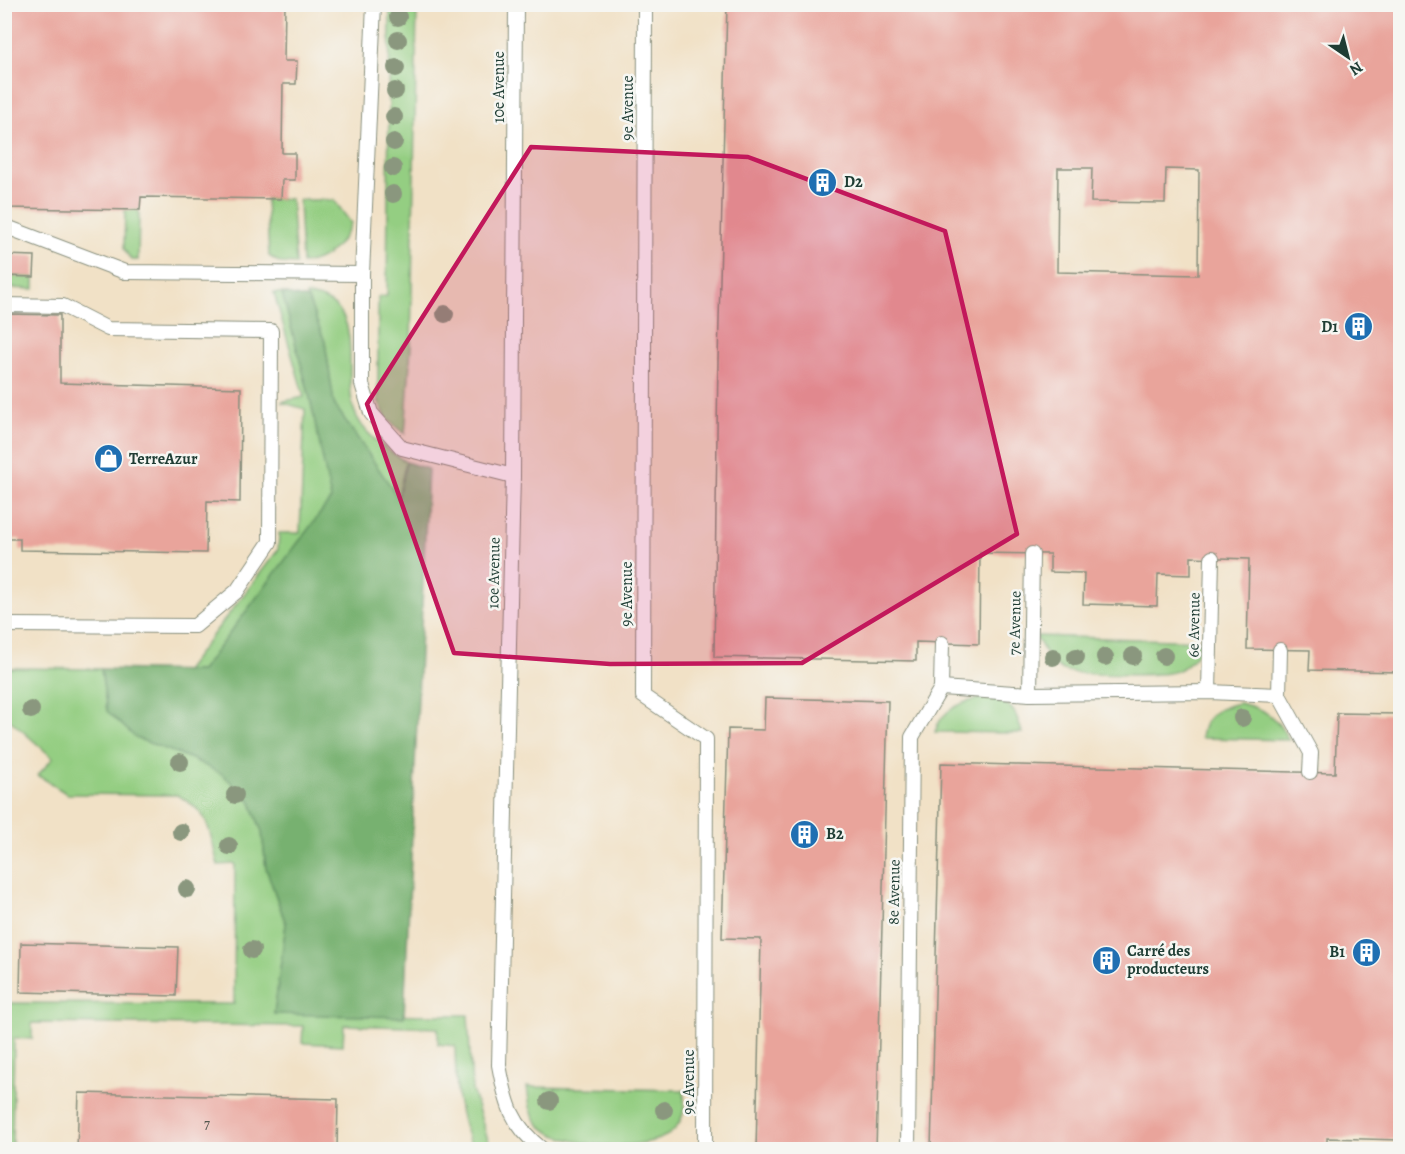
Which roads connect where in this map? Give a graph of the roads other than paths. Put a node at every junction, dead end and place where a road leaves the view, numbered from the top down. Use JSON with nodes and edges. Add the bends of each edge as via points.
{"nodes":[{"id":1,"x":374,"y":4,"type":"edge"},
{"id":2,"x":516,"y":4,"type":"edge"},
{"id":3,"x":645,"y":4,"type":"edge"},
{"id":4,"x":4,"y":226,"type":"edge"},
{"id":5,"x":362,"y":274,"type":"junction"},
{"id":6,"x":4,"y":305,"type":"edge"},
{"id":7,"x":513,"y":476,"type":"junction"},
{"id":8,"x":1032,"y":554,"type":"dead end"},
{"id":9,"x":1212,"y":558,"type":"dead end"},
{"id":10,"x":4,"y":625,"type":"edge"},
{"id":11,"x":942,"y":643,"type":"dead end"},
{"id":12,"x":1280,"y":650,"type":"dead end"},
{"id":13,"x":942,"y":688,"type":"junction"},
{"id":14,"x":1209,"y":692,"type":"junction"},
{"id":15,"x":1030,"y":694,"type":"junction"},
{"id":16,"x":1279,"y":695,"type":"junction"},
{"id":17,"x":1310,"y":772,"type":"dead end"},
{"id":18,"x":543,"y":1149,"type":"edge"},
{"id":19,"x":705,"y":1149,"type":"edge"},
{"id":20,"x":908,"y":1149,"type":"edge"}],
"edges":[{"from":1,"to":5,"type":"lane"},
{"from":2,"to":7,"type":"lane","name":"10e Avenue"},
{"from":3,"to":19,"type":"lane","name":"9e Avenue","via":[[643,696],[706,740]]},
{"from":4,"to":5,"type":"lane","via":[[125,272]]},
{"from":5,"to":7,"type":"lane","via":[[362,384],[370,413],[402,448]]},
{"from":6,"to":10,"type":"lane","via":[[63,306],[108,329],[271,331],[270,542],[237,591],[195,626]]},
{"from":7,"to":18,"type":"lane","name":"10e Avenue","via":[[499,1065],[506,1105],[525,1136]]},
{"from":8,"to":15,"type":"lane","name":"7e Avenue"},
{"from":9,"to":14,"type":"lane","name":"6e Avenue"},
{"from":11,"to":13,"type":"lane"},
{"from":12,"to":16,"type":"lane"},
{"from":13,"to":15,"type":"lane"},
{"from":13,"to":20,"type":"lane","name":"8e Avenue","via":[[912,737]]},
{"from":14,"to":15,"type":"lane"},
{"from":14,"to":16,"type":"lane"},
{"from":16,"to":17,"type":"lane","via":[[1311,753]]}]}
